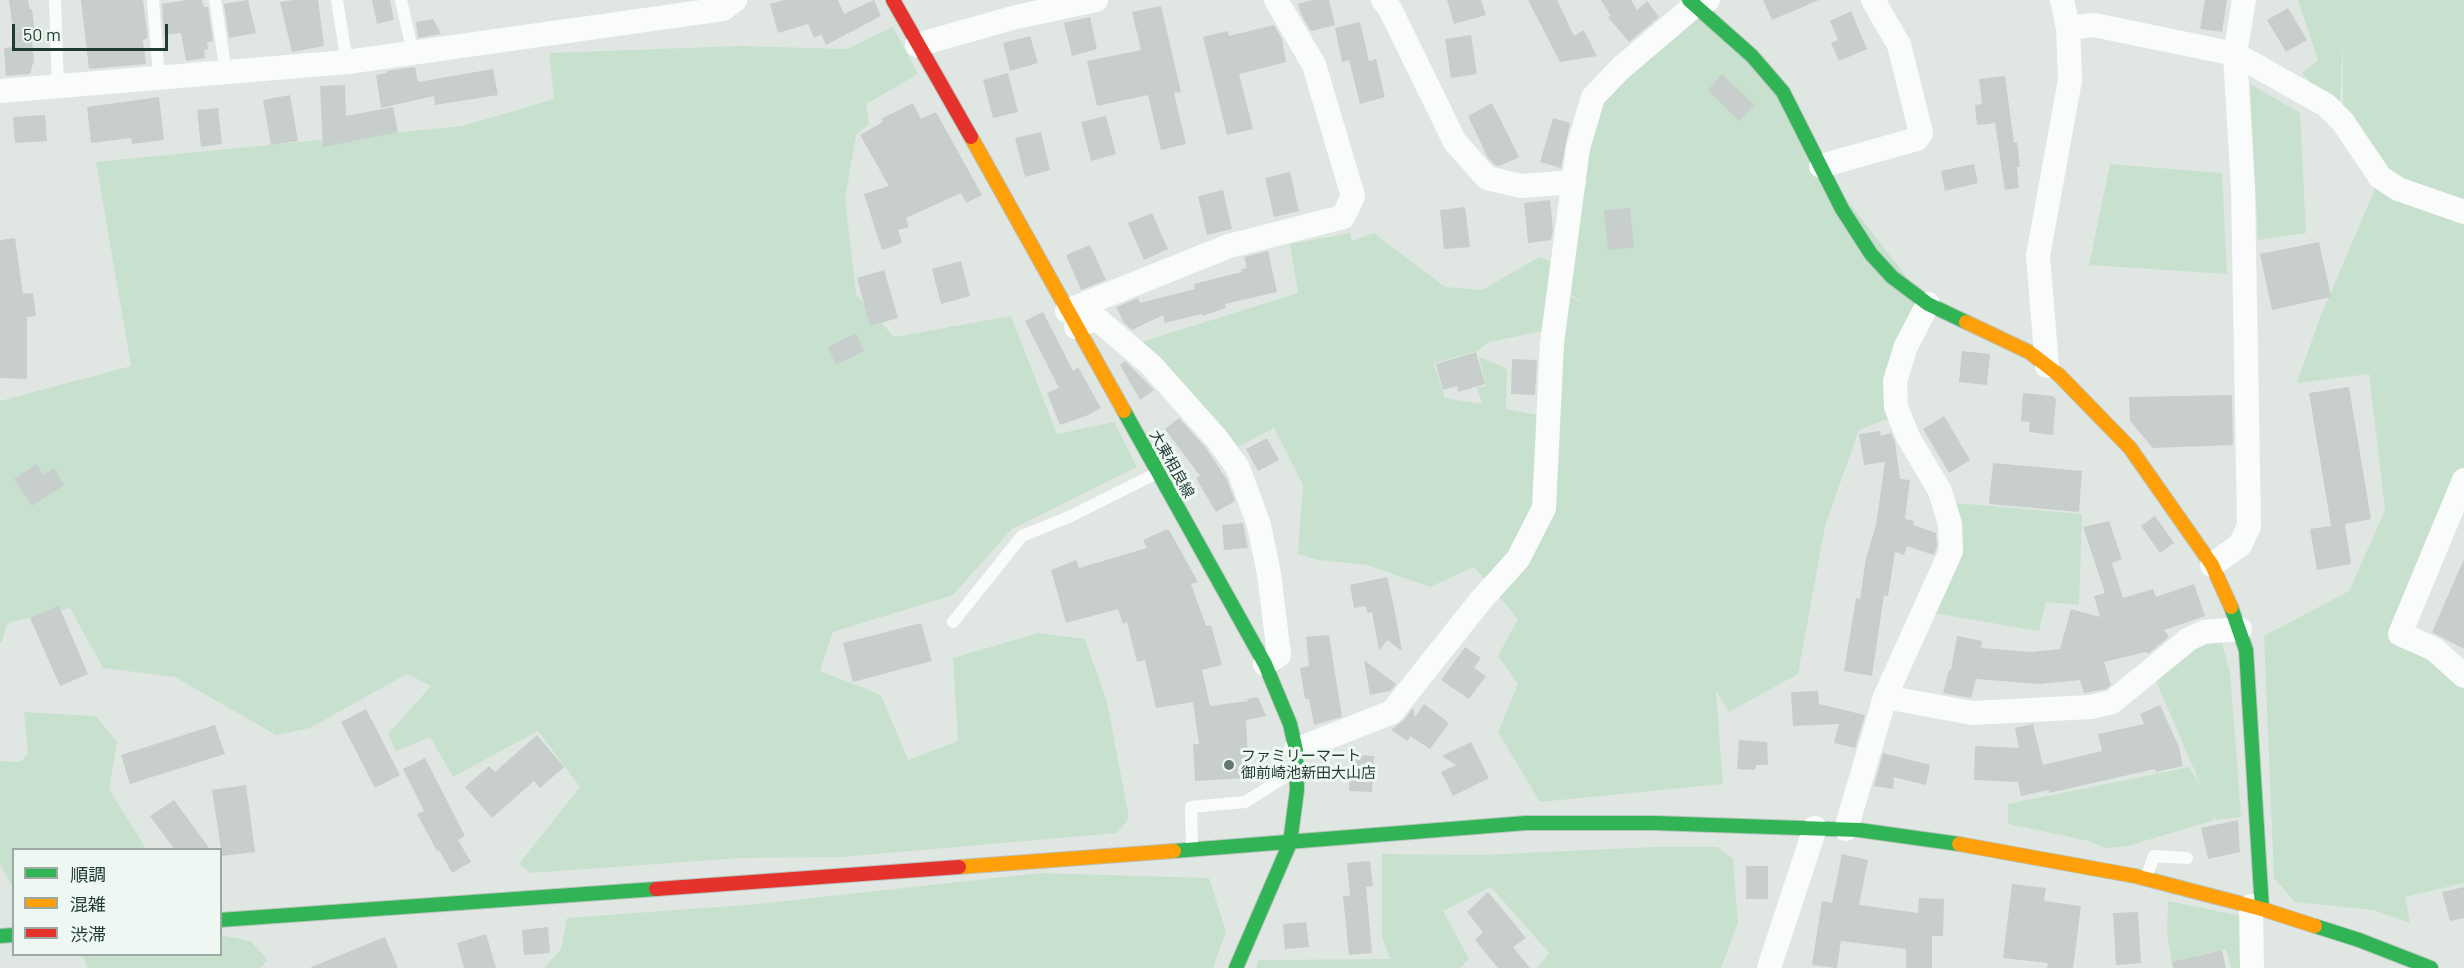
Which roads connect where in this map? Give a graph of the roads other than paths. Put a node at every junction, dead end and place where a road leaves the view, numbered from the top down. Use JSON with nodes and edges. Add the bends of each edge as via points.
{"nodes":[{"id":1,"x":55,"y":0,"type":"edge"},
{"id":2,"x":153,"y":0,"type":"edge"},
{"id":3,"x":215,"y":0,"type":"edge"},
{"id":4,"x":337,"y":0,"type":"edge"},
{"id":5,"x":401,"y":0,"type":"edge"},
{"id":6,"x":735,"y":0,"type":"edge"},
{"id":7,"x":893,"y":0,"type":"edge"},
{"id":8,"x":1096,"y":0,"type":"edge"},
{"id":9,"x":1276,"y":0,"type":"edge"},
{"id":10,"x":1383,"y":0,"type":"edge"},
{"id":11,"x":1873,"y":0,"type":"edge"},
{"id":12,"x":2061,"y":0,"type":"edge"},
{"id":13,"x":2244,"y":0,"type":"edge"},
{"id":14,"x":1697,"y":2,"type":"edge"},
{"id":15,"x":1015,"y":9,"type":"edge"},
{"id":16,"x":2068,"y":28,"type":"junction"},
{"id":17,"x":917,"y":45,"type":"junction"},
{"id":18,"x":413,"y":53,"type":"junction"},
{"id":19,"x":2235,"y":54,"type":"junction"},
{"id":20,"x":347,"y":62,"type":"junction"},
{"id":21,"x":226,"y":72,"type":"junction"},
{"id":22,"x":159,"y":78,"type":"junction"},
{"id":23,"x":58,"y":87,"type":"junction"},
{"id":24,"x":0,"y":91,"type":"edge"},
{"id":25,"x":1821,"y":166,"type":"junction"},
{"id":26,"x":1574,"y":182,"type":"junction"},
{"id":27,"x":2464,"y":212,"type":"edge"},
{"id":28,"x":1928,"y":304,"type":"junction"},
{"id":29,"x":1071,"y":319,"type":"junction"},
{"id":30,"x":2047,"y":366,"type":"junction"},
{"id":31,"x":1158,"y":472,"type":"junction"},
{"id":32,"x":2464,"y":480,"type":"edge"},
{"id":33,"x":2212,"y":565,"type":"junction"},
{"id":34,"x":953,"y":622,"type":"dead end"},
{"id":35,"x":2240,"y":629,"type":"junction"},
{"id":36,"x":1265,"y":664,"type":"junction"},
{"id":37,"x":2464,"y":676,"type":"edge"},
{"id":38,"x":1885,"y":697,"type":"junction"},
{"id":39,"x":1296,"y":760,"type":"junction"},
{"id":40,"x":1815,"y":828,"type":"junction"},
{"id":41,"x":1846,"y":829,"type":"junction"},
{"id":42,"x":1290,"y":843,"type":"junction"},
{"id":43,"x":1192,"y":850,"type":"junction"},
{"id":44,"x":2187,"y":858,"type":"dead end"},
{"id":45,"x":2146,"y":879,"type":"junction"},
{"id":46,"x":2257,"y":908,"type":"junction"},
{"id":47,"x":222,"y":920,"type":"edge"},
{"id":48,"x":1236,"y":968,"type":"edge"},
{"id":49,"x":1769,"y":968,"type":"edge"},
{"id":50,"x":2252,"y":968,"type":"edge"},
{"id":51,"x":2431,"y":968,"type":"edge"}],
"edges":[{"from":1,"to":23,"type":"lane"},
{"from":2,"to":22,"type":"lane"},
{"from":3,"to":21,"type":"lane"},
{"from":4,"to":20,"type":"lane"},
{"from":5,"to":18,"type":"lane"},
{"from":6,"to":18,"type":"street","via":[[723,9]]},
{"from":7,"to":17,"type":"street","name":"大東相良線"},
{"from":8,"to":15,"type":"street"},
{"from":9,"to":29,"type":"street","via":[[1314,65],[1353,196],[1343,217],[1229,246]]},
{"from":10,"to":26,"type":"street","via":[[1455,142],[1487,178],[1521,186]]},
{"from":11,"to":25,"type":"street","via":[[1899,45],[1922,133],[1917,139]]},
{"from":12,"to":16,"type":"street"},
{"from":13,"to":19,"type":"street"},
{"from":14,"to":25,"type":"street","via":[[1784,92]]},
{"from":14,"to":26,"type":"street","via":[[1593,97],[1578,148]]},
{"from":15,"to":17,"type":"street"},
{"from":16,"to":19,"type":"street","via":[[2094,25]]},
{"from":16,"to":30,"type":"street","via":[[2070,80],[2038,256]]},
{"from":17,"to":29,"type":"street","name":"大東相良線"},
{"from":18,"to":20,"type":"street"},
{"from":19,"to":27,"type":"street","via":[[2326,105],[2343,122],[2380,177],[2398,189]]},
{"from":19,"to":33,"type":"street","via":[[2243,189],[2249,526],[2240,545]]},
{"from":20,"to":21,"type":"street"},
{"from":21,"to":22,"type":"street"},
{"from":22,"to":23,"type":"street"},
{"from":23,"to":24,"type":"street"},
{"from":25,"to":28,"type":"street","via":[[1871,254],[1892,277]]},
{"from":26,"to":39,"type":"street","via":[[1552,344],[1544,508],[1518,559],[1480,600],[1392,712]]},
{"from":28,"to":30,"type":"street","via":[[2029,352]]},
{"from":28,"to":38,"type":"street","via":[[1906,346],[1895,381],[1896,407],[1908,437],[1940,491],[1950,524],[1951,551]]},
{"from":29,"to":31,"type":"street","name":"大東相良線"},
{"from":29,"to":36,"type":"street","via":[[1096,318],[1151,365],[1238,468],[1259,525],[1269,574],[1280,655]]},
{"from":30,"to":33,"type":"street","via":[[2130,448]]},
{"from":31,"to":34,"type":"lane","via":[[1022,536]]},
{"from":31,"to":36,"type":"street","name":"大東相良線"},
{"from":32,"to":37,"type":"street","via":[[2400,634],[2434,649]]},
{"from":33,"to":35,"type":"street"},
{"from":35,"to":38,"type":"street","via":[[2204,632],[2188,639],[2112,702],[2091,707],[1972,713]]},
{"from":35,"to":46,"type":"street","via":[[2251,703]]},
{"from":36,"to":39,"type":"street","name":"大東相良線","via":[[1290,723]]},
{"from":38,"to":41,"type":"street"},
{"from":39,"to":42,"type":"street","name":"大東相良線","via":[[1295,817]]},
{"from":39,"to":43,"type":"lane","via":[[1245,802],[1191,807]]},
{"from":40,"to":41,"type":"street"},
{"from":40,"to":42,"type":"street","via":[[1526,823]]},
{"from":40,"to":49,"type":"street"},
{"from":41,"to":45,"type":"street","via":[[1985,847]]},
{"from":42,"to":43,"type":"street"},
{"from":42,"to":48,"type":"street","name":"大東相良線"},
{"from":43,"to":47,"type":"street"},
{"from":44,"to":45,"type":"lane","via":[[2154,856]]},
{"from":45,"to":46,"type":"street"},
{"from":46,"to":50,"type":"street"},
{"from":46,"to":51,"type":"street"}]}
